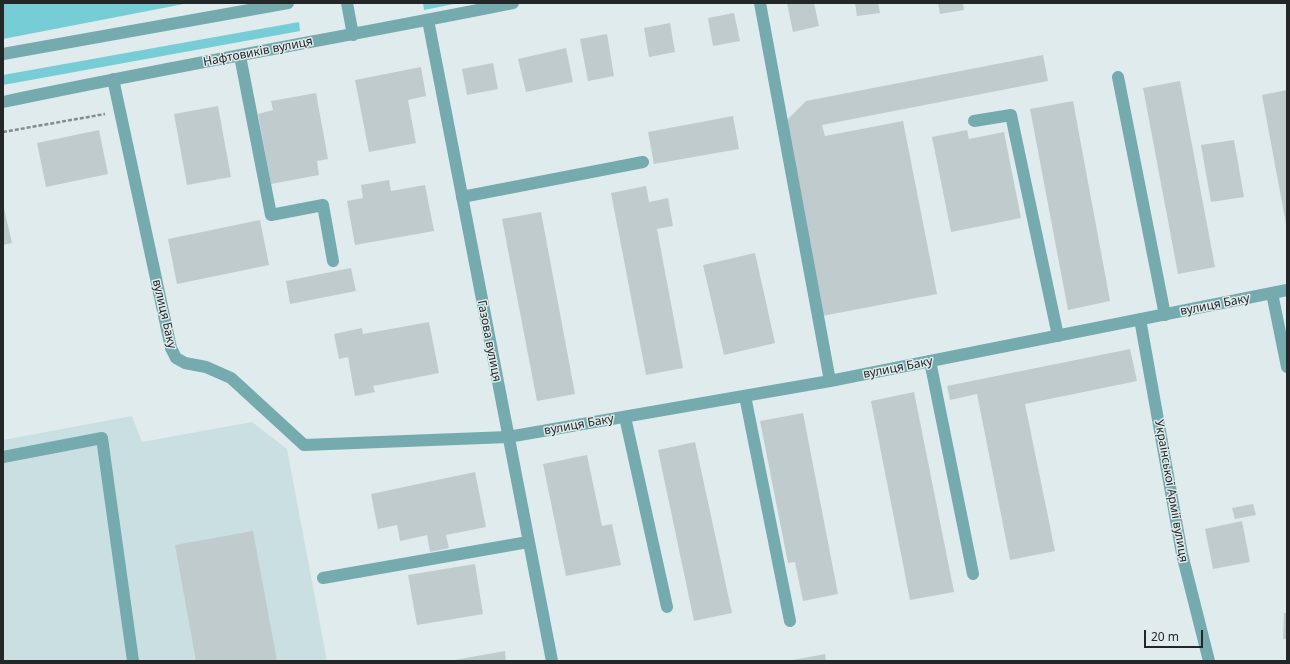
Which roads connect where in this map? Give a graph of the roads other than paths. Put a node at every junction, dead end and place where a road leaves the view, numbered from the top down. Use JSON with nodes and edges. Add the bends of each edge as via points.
{"nodes":[{"id":1,"x":288,"y":3,"type":"edge"},
{"id":2,"x":347,"y":3,"type":"edge"},
{"id":3,"x":513,"y":3,"type":"edge"},
{"id":4,"x":760,"y":3,"type":"edge"},
{"id":5,"x":428,"y":20,"type":"junction"},
{"id":6,"x":353,"y":35,"type":"junction"},
{"id":7,"x":3,"y":54,"type":"edge"},
{"id":8,"x":240,"y":56,"type":"junction"},
{"id":9,"x":1118,"y":77,"type":"dead end"},
{"id":10,"x":113,"y":79,"type":"junction"},
{"id":11,"x":3,"y":102,"type":"edge"},
{"id":12,"x":974,"y":120,"type":"dead end"},
{"id":13,"x":642,"y":162,"type":"dead end"},
{"id":14,"x":462,"y":197,"type":"junction"},
{"id":15,"x":333,"y":261,"type":"dead end"},
{"id":16,"x":1287,"y":290,"type":"edge"},
{"id":17,"x":1272,"y":293,"type":"junction"},
{"id":18,"x":1165,"y":315,"type":"junction"},
{"id":19,"x":1140,"y":319,"type":"junction"},
{"id":20,"x":1058,"y":336,"type":"junction"},
{"id":21,"x":930,"y":361,"type":"junction"},
{"id":22,"x":1287,"y":367,"type":"edge"},
{"id":23,"x":830,"y":381,"type":"junction"},
{"id":24,"x":745,"y":396,"type":"junction"},
{"id":25,"x":625,"y":417,"type":"junction"},
{"id":26,"x":508,"y":437,"type":"junction"},
{"id":27,"x":3,"y":457,"type":"edge"},
{"id":28,"x":528,"y":542,"type":"junction"},
{"id":29,"x":973,"y":574,"type":"dead end"},
{"id":30,"x":323,"y":578,"type":"dead end"},
{"id":31,"x":667,"y":607,"type":"dead end"},
{"id":32,"x":790,"y":621,"type":"dead end"},
{"id":33,"x":132,"y":661,"type":"edge"},
{"id":34,"x":552,"y":661,"type":"edge"},
{"id":35,"x":1208,"y":661,"type":"edge"}],
"edges":[{"from":1,"to":7,"type":"street"},
{"from":2,"to":6,"type":"street"},
{"from":3,"to":5,"type":"street","name":"Нафтовиків вулиця"},
{"from":4,"to":23,"type":"street"},
{"from":5,"to":6,"type":"street","name":"Нафтовиків вулиця"},
{"from":5,"to":14,"type":"street","name":"Газова вулиця"},
{"from":6,"to":8,"type":"street","name":"Нафтовиків вулиця"},
{"from":8,"to":10,"type":"street","name":"Нафтовиків вулиця"},
{"from":8,"to":15,"type":"street","via":[[272,215],[323,205]]},
{"from":9,"to":18,"type":"street"},
{"from":10,"to":11,"type":"street","name":"Нафтовиків вулиця"},
{"from":10,"to":26,"type":"street","name":"вулиця Баку","via":[[170,348],[176,358],[185,363],[206,366],[231,378],[304,445]]},
{"from":12,"to":20,"type":"street","via":[[1011,115]]},
{"from":13,"to":14,"type":"street"},
{"from":14,"to":26,"type":"street","name":"Газова вулиця"},
{"from":16,"to":17,"type":"street","name":"вулиця Баку"},
{"from":17,"to":18,"type":"street","name":"вулиця Баку"},
{"from":17,"to":22,"type":"street"},
{"from":18,"to":19,"type":"street","name":"вулиця Баку"},
{"from":19,"to":20,"type":"street","name":"вулиця Баку"},
{"from":19,"to":35,"type":"street","name":"Української Армії вулиця","via":[[1182,554]]},
{"from":20,"to":21,"type":"street","name":"вулиця Баку"},
{"from":21,"to":23,"type":"street","name":"вулиця Баку"},
{"from":21,"to":29,"type":"street"},
{"from":23,"to":24,"type":"street","name":"вулиця Баку"},
{"from":24,"to":25,"type":"street","name":"вулиця Баку"},
{"from":24,"to":32,"type":"street"},
{"from":25,"to":26,"type":"street","name":"вулиця Баку"},
{"from":25,"to":31,"type":"street"},
{"from":26,"to":28,"type":"street","name":"Газова вулиця"},
{"from":27,"to":33,"type":"street","via":[[102,438]]},
{"from":28,"to":30,"type":"street"},
{"from":28,"to":34,"type":"street","name":"Газова вулиця"}]}
